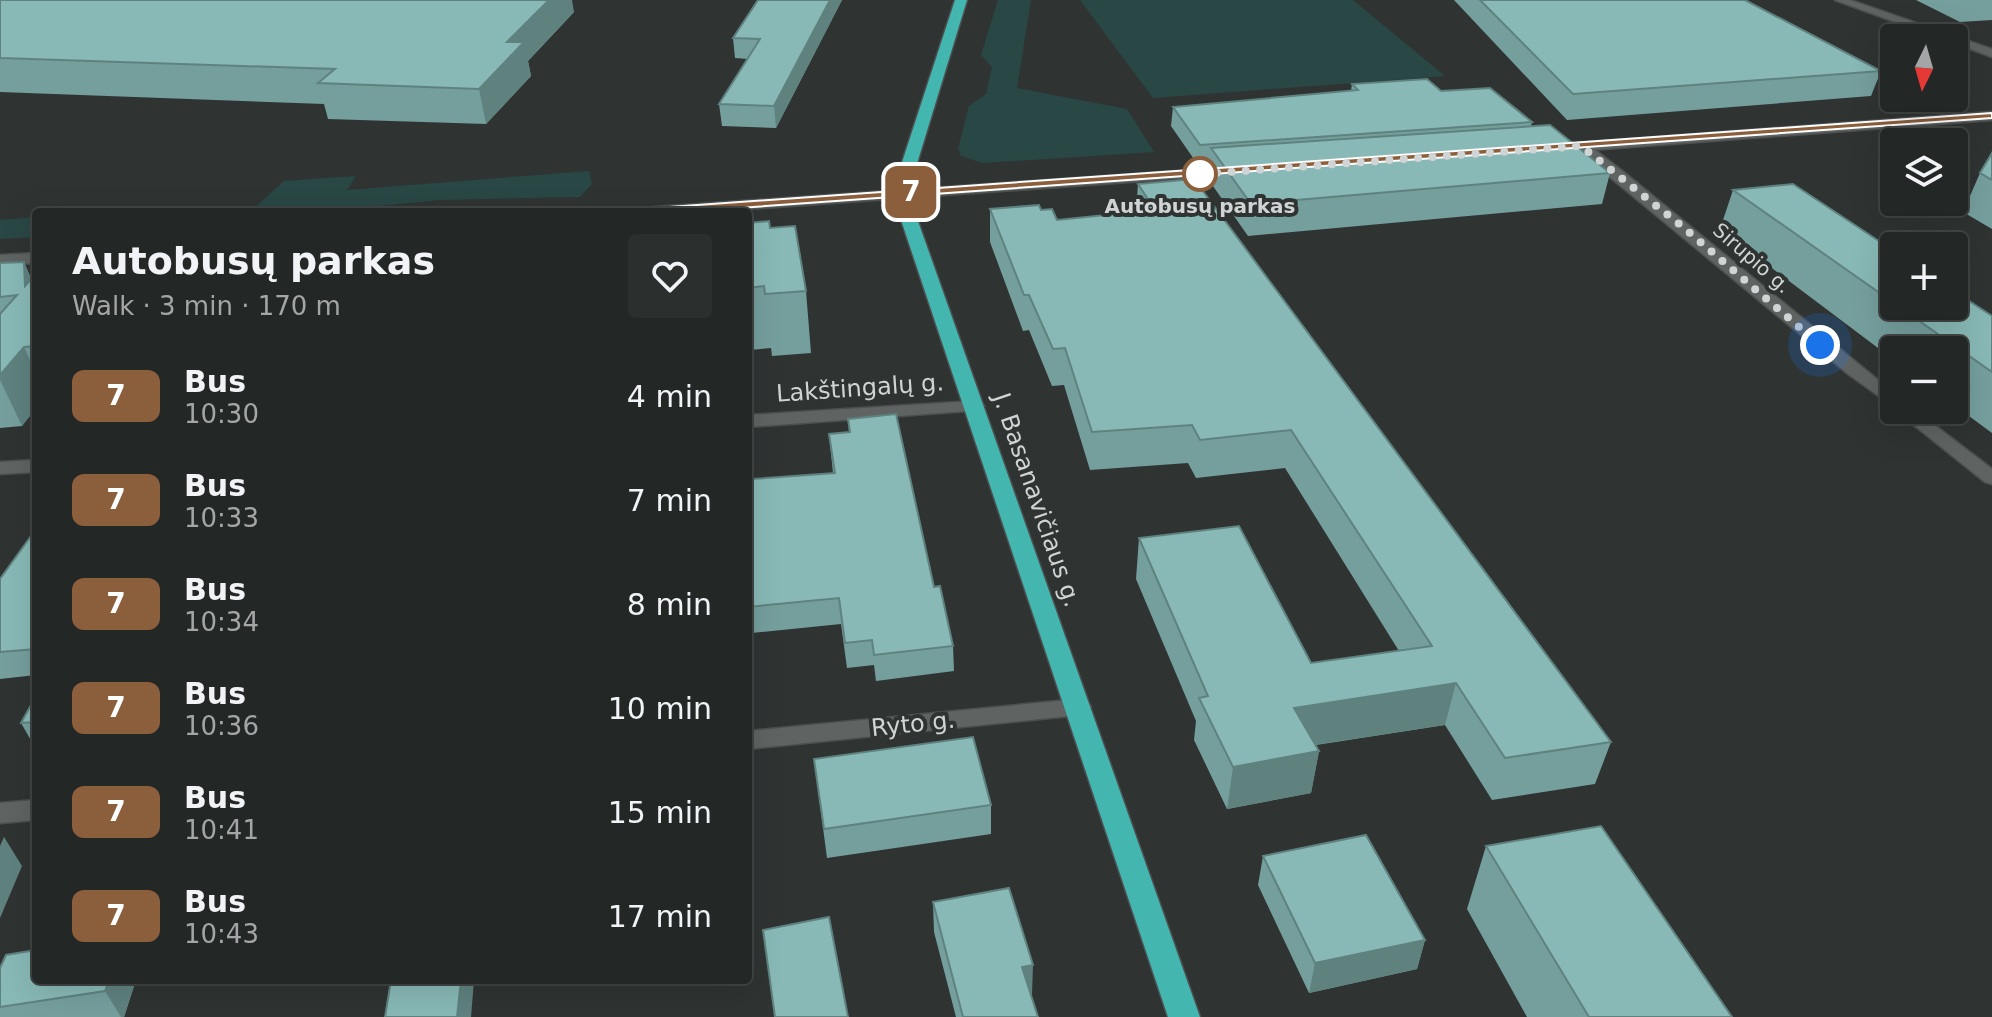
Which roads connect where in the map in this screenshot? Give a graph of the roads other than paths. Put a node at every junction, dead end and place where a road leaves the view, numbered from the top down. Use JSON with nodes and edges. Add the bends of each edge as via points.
{"nodes":[{"id":1,"x":961,"y":0,"type":"edge"},
{"id":2,"x":1840,"y":0,"type":"edge"},
{"id":3,"x":1909,"y":24,"type":"edge"},
{"id":4,"x":1968,"y":45,"type":"edge"},
{"id":5,"x":1992,"y":53,"type":"edge"},
{"id":6,"x":1992,"y":116,"type":"edge"},
{"id":7,"x":1581,"y":146,"type":"junction"},
{"id":8,"x":1534,"y":150,"type":"edge"},
{"id":9,"x":1250,"y":170,"type":"edge"},
{"id":10,"x":900,"y":193,"type":"junction"},
{"id":11,"x":696,"y":208,"type":"edge"},
{"id":12,"x":32,"y":258,"type":"edge"},
{"id":13,"x":0,"y":260,"type":"edge"},
{"id":14,"x":1880,"y":391,"type":"edge"},
{"id":15,"x":975,"y":406,"type":"junction"},
{"id":16,"x":752,"y":421,"type":"edge"},
{"id":17,"x":1922,"y":424,"type":"edge"},
{"id":18,"x":32,"y":466,"type":"edge"},
{"id":19,"x":0,"y":468,"type":"edge"},
{"id":20,"x":1992,"y":478,"type":"edge"},
{"id":21,"x":1079,"y":707,"type":"junction"},
{"id":22,"x":752,"y":740,"type":"edge"},
{"id":23,"x":32,"y":810,"type":"edge"},
{"id":24,"x":0,"y":813,"type":"edge"},
{"id":25,"x":1184,"y":1017,"type":"edge"}],
"edges":[{"from":1,"to":10,"type":"highway"},
{"from":2,"to":3,"type":"main road"},
{"from":4,"to":5,"type":"main road"},
{"from":6,"to":7,"type":"main road"},
{"from":7,"to":8,"type":"main road"},
{"from":7,"to":14,"type":"main road","name":"Sirupio g."},
{"from":9,"to":10,"type":"main road"},
{"from":10,"to":11,"type":"main road"},
{"from":10,"to":15,"type":"highway","name":"J. Basanavičiaus g."},
{"from":12,"to":13,"type":"main road"},
{"from":15,"to":16,"type":"main road","name":"Lakštingalų g."},
{"from":15,"to":21,"type":"highway","name":"J. Basanavičiaus g."},
{"from":17,"to":20,"type":"main road"},
{"from":18,"to":19,"type":"main road"},
{"from":21,"to":22,"type":"main road","name":"Ryto g."},
{"from":21,"to":25,"type":"highway","name":"J. Basanavičiaus g."},
{"from":23,"to":24,"type":"main road"}]}
